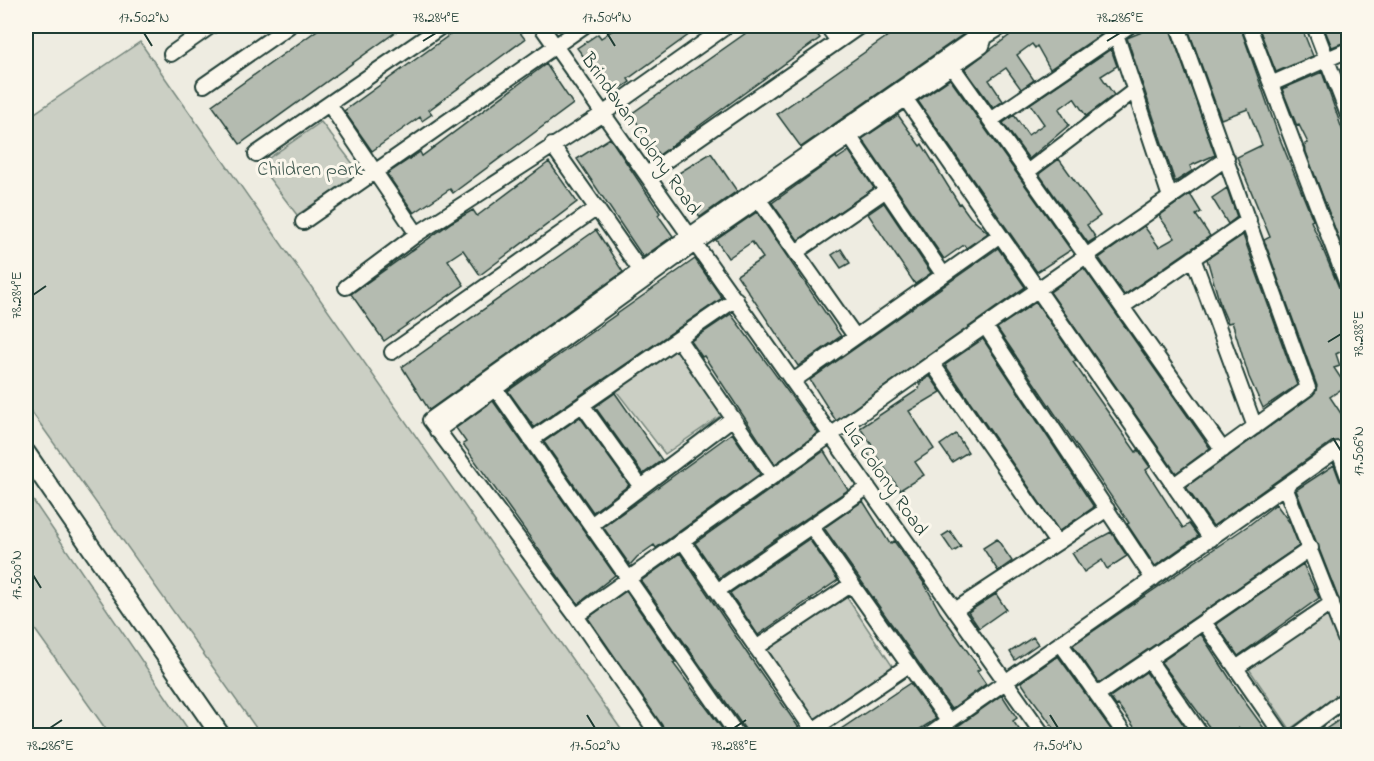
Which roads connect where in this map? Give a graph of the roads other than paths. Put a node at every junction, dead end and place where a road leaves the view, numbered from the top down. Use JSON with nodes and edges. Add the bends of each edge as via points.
{"nodes":[{"id":1,"x":211,"y":26,"type":"edge"},
{"id":2,"x":289,"y":26,"type":"edge"},
{"id":3,"x":442,"y":26,"type":"edge"},
{"id":4,"x":542,"y":26,"type":"edge"},
{"id":5,"x":584,"y":26,"type":"edge"},
{"id":6,"x":727,"y":26,"type":"edge"},
{"id":7,"x":827,"y":26,"type":"edge"},
{"id":8,"x":860,"y":26,"type":"edge"},
{"id":9,"x":1003,"y":26,"type":"edge"},
{"id":10,"x":1129,"y":26,"type":"edge"},
{"id":11,"x":1178,"y":26,"type":"edge"},
{"id":12,"x":1250,"y":26,"type":"edge"},
{"id":13,"x":1314,"y":26,"type":"edge"},
{"id":14,"x":987,"y":32,"type":"edge"},
{"id":15,"x":1116,"y":34,"type":"junction"},
{"id":16,"x":838,"y":41,"type":"junction"},
{"id":17,"x":555,"y":44,"type":"junction"},
{"id":18,"x":1348,"y":50,"type":"edge"},
{"id":19,"x":171,"y":54,"type":"dead end"},
{"id":20,"x":1327,"y":59,"type":"junction"},
{"id":21,"x":952,"y":66,"type":"junction"},
{"id":22,"x":1271,"y":84,"type":"junction"},
{"id":23,"x":204,"y":85,"type":"dead end"},
{"id":24,"x":1136,"y":90,"type":"junction"},
{"id":25,"x":905,"y":98,"type":"junction"},
{"id":26,"x":329,"y":104,"type":"junction"},
{"id":27,"x":604,"y":113,"type":"junction"},
{"id":28,"x":1348,"y":115,"type":"edge"},
{"id":29,"x":991,"y":120,"type":"junction"},
{"id":30,"x":850,"y":137,"type":"junction"},
{"id":31,"x":552,"y":145,"type":"junction"},
{"id":32,"x":256,"y":154,"type":"dead end"},
{"id":33,"x":1227,"y":158,"type":"junction"},
{"id":34,"x":374,"y":171,"type":"junction"},
{"id":35,"x":1027,"y":172,"type":"junction"},
{"id":36,"x":647,"y":174,"type":"junction"},
{"id":37,"x":886,"y":189,"type":"junction"},
{"id":38,"x":1170,"y":197,"type":"junction"},
{"id":39,"x":759,"y":200,"type":"junction"},
{"id":40,"x":597,"y":208,"type":"junction"},
{"id":41,"x":1249,"y":220,"type":"junction"},
{"id":42,"x":303,"y":222,"type":"dead end"},
{"id":43,"x":417,"y":234,"type":"junction"},
{"id":44,"x":1000,"y":236,"type":"junction"},
{"id":45,"x":693,"y":239,"type":"junction"},
{"id":46,"x":796,"y":252,"type":"junction"},
{"id":47,"x":1086,"y":256,"type":"junction"},
{"id":48,"x":1193,"y":258,"type":"junction"},
{"id":49,"x":640,"y":270,"type":"junction"},
{"id":50,"x":943,"y":274,"type":"junction"},
{"id":51,"x":346,"y":287,"type":"dead end"},
{"id":52,"x":1348,"y":287,"type":"edge"},
{"id":53,"x":1038,"y":289,"type":"junction"},
{"id":54,"x":736,"y":299,"type":"junction"},
{"id":55,"x":1122,"y":307,"type":"junction"},
{"id":56,"x":985,"y":326,"type":"junction"},
{"id":57,"x":855,"y":336,"type":"junction"},
{"id":58,"x":679,"y":340,"type":"junction"},
{"id":59,"x":392,"y":352,"type":"dead end"},
{"id":60,"x":932,"y":363,"type":"junction"},
{"id":61,"x":793,"y":381,"type":"junction"},
{"id":62,"x":496,"y":389,"type":"junction"},
{"id":63,"x":583,"y":406,"type":"junction"},
{"id":64,"x":733,"y":418,"type":"junction"},
{"id":65,"x":1255,"y":427,"type":"junction"},
{"id":66,"x":437,"y":431,"type":"junction"},
{"id":67,"x":831,"y":434,"type":"junction"},
{"id":68,"x":531,"y":440,"type":"junction"},
{"id":69,"x":1223,"y":450,"type":"junction"},
{"id":70,"x":26,"y":453,"type":"edge"},
{"id":71,"x":772,"y":475,"type":"junction"},
{"id":72,"x":1348,"y":477,"type":"edge"},
{"id":73,"x":1174,"y":486,"type":"junction"},
{"id":74,"x":641,"y":487,"type":"junction"},
{"id":75,"x":868,"y":487,"type":"junction"},
{"id":76,"x":1285,"y":487,"type":"junction"},
{"id":77,"x":1107,"y":509,"type":"junction"},
{"id":78,"x":591,"y":525,"type":"junction"},
{"id":79,"x":811,"y":526,"type":"junction"},
{"id":80,"x":1211,"y":539,"type":"junction"},
{"id":81,"x":682,"y":540,"type":"junction"},
{"id":82,"x":1057,"y":543,"type":"junction"},
{"id":83,"x":1311,"y":548,"type":"junction"},
{"id":84,"x":628,"y":579,"type":"junction"},
{"id":85,"x":1154,"y":579,"type":"junction"},
{"id":86,"x":852,"y":584,"type":"junction"},
{"id":87,"x":717,"y":591,"type":"junction"},
{"id":88,"x":1332,"y":603,"type":"junction"},
{"id":89,"x":955,"y":610,"type":"junction"},
{"id":90,"x":576,"y":616,"type":"junction"},
{"id":91,"x":1204,"y":622,"type":"junction"},
{"id":92,"x":1061,"y":644,"type":"junction"},
{"id":93,"x":1348,"y":645,"type":"edge"},
{"id":94,"x":756,"y":648,"type":"junction"},
{"id":95,"x":1149,"y":660,"type":"junction"},
{"id":96,"x":909,"y":666,"type":"junction"},
{"id":97,"x":1236,"y":668,"type":"junction"},
{"id":98,"x":1006,"y":682,"type":"junction"},
{"id":99,"x":1097,"y":695,"type":"junction"},
{"id":100,"x":1348,"y":697,"type":"edge"},
{"id":101,"x":948,"y":722,"type":"junction"},
{"id":102,"x":815,"y":733,"type":"edge"},
{"id":103,"x":220,"y":735,"type":"edge"},
{"id":104,"x":659,"y":735,"type":"edge"},
{"id":105,"x":738,"y":735,"type":"edge"},
{"id":106,"x":928,"y":735,"type":"edge"},
{"id":107,"x":1044,"y":735,"type":"edge"},
{"id":108,"x":1126,"y":735,"type":"edge"},
{"id":109,"x":1202,"y":735,"type":"edge"},
{"id":110,"x":1283,"y":735,"type":"edge"},
{"id":111,"x":1296,"y":735,"type":"edge"}],
"edges":[{"from":1,"to":19,"type":"street"},
{"from":2,"to":23,"type":"street"},
{"from":3,"to":26,"type":"street"},
{"from":4,"to":17,"type":"street","name":"Brindavan Colony Road"},
{"from":5,"to":17,"type":"street"},
{"from":6,"to":27,"type":"street"},
{"from":7,"to":16,"type":"street"},
{"from":8,"to":16,"type":"street"},
{"from":9,"to":14,"type":"street"},
{"from":10,"to":15,"type":"street"},
{"from":11,"to":33,"type":"street"},
{"from":12,"to":22,"type":"street"},
{"from":13,"to":20,"type":"street"},
{"from":14,"to":21,"type":"street","via":[[982,46]]},
{"from":14,"to":45,"type":"street"},
{"from":15,"to":24,"type":"street"},
{"from":15,"to":29,"type":"street"},
{"from":16,"to":36,"type":"street"},
{"from":17,"to":27,"type":"street","name":"Brindavan Colony Road"},
{"from":17,"to":34,"type":"street"},
{"from":18,"to":20,"type":"street"},
{"from":20,"to":22,"type":"street"},
{"from":20,"to":28,"type":"street"},
{"from":21,"to":25,"type":"street"},
{"from":21,"to":29,"type":"street"},
{"from":22,"to":52,"type":"street"},
{"from":24,"to":35,"type":"street"},
{"from":24,"to":38,"type":"street"},
{"from":25,"to":30,"type":"street"},
{"from":25,"to":44,"type":"street"},
{"from":26,"to":32,"type":"street"},
{"from":26,"to":34,"type":"street"},
{"from":27,"to":31,"type":"street"},
{"from":27,"to":36,"type":"street","name":"Brindavan Colony Road"},
{"from":29,"to":35,"type":"street"},
{"from":30,"to":37,"type":"street"},
{"from":30,"to":39,"type":"street"},
{"from":31,"to":40,"type":"street"},
{"from":31,"to":43,"type":"street"},
{"from":33,"to":38,"type":"street"},
{"from":33,"to":41,"type":"street"},
{"from":34,"to":42,"type":"street"},
{"from":34,"to":43,"type":"street"},
{"from":35,"to":47,"type":"street"},
{"from":36,"to":45,"type":"street","name":"Brindavan Colony Road"},
{"from":37,"to":46,"type":"street"},
{"from":37,"to":50,"type":"street"},
{"from":38,"to":47,"type":"street"},
{"from":39,"to":45,"type":"street"},
{"from":39,"to":46,"type":"street"},
{"from":40,"to":49,"type":"street"},
{"from":40,"to":59,"type":"street"},
{"from":41,"to":48,"type":"street"},
{"from":41,"to":65,"type":"street","via":[[1308,388]]},
{"from":43,"to":51,"type":"street"},
{"from":44,"to":50,"type":"street"},
{"from":44,"to":53,"type":"street"},
{"from":45,"to":49,"type":"street"},
{"from":45,"to":54,"type":"street","name":"LIG Colony Road"},
{"from":45,"to":62,"type":"street"},
{"from":46,"to":57,"type":"street"},
{"from":47,"to":53,"type":"street"},
{"from":47,"to":55,"type":"street"},
{"from":48,"to":55,"type":"street"},
{"from":48,"to":65,"type":"street"},
{"from":49,"to":66,"type":"street","via":[[430,420]]},
{"from":50,"to":57,"type":"street"},
{"from":53,"to":56,"type":"street"},
{"from":53,"to":73,"type":"street"},
{"from":54,"to":58,"type":"street"},
{"from":54,"to":61,"type":"street","name":"LIG Colony Road"},
{"from":55,"to":69,"type":"street"},
{"from":56,"to":60,"type":"street"},
{"from":56,"to":77,"type":"street"},
{"from":57,"to":61,"type":"street"},
{"from":58,"to":63,"type":"street"},
{"from":58,"to":64,"type":"street"},
{"from":60,"to":67,"type":"street"},
{"from":60,"to":82,"type":"street"},
{"from":61,"to":67,"type":"street","name":"LIG Colony Road"},
{"from":62,"to":66,"type":"street"},
{"from":62,"to":68,"type":"street"},
{"from":63,"to":68,"type":"street"},
{"from":63,"to":74,"type":"street"},
{"from":64,"to":71,"type":"street"},
{"from":64,"to":74,"type":"street"},
{"from":65,"to":69,"type":"street"},
{"from":66,"to":90,"type":"street"},
{"from":67,"to":71,"type":"street"},
{"from":67,"to":75,"type":"street","name":"LIG Colony Road"},
{"from":68,"to":78,"type":"street"},
{"from":69,"to":73,"type":"street"},
{"from":70,"to":103,"type":"street"},
{"from":71,"to":81,"type":"street"},
{"from":72,"to":76,"type":"street","via":[[1338,449]]},
{"from":73,"to":80,"type":"street"},
{"from":74,"to":78,"type":"street"},
{"from":75,"to":79,"type":"street"},
{"from":75,"to":89,"type":"street","name":"LIG Colony Road"},
{"from":76,"to":80,"type":"street"},
{"from":76,"to":83,"type":"street"},
{"from":77,"to":82,"type":"street"},
{"from":77,"to":85,"type":"street"},
{"from":78,"to":84,"type":"street"},
{"from":79,"to":86,"type":"street"},
{"from":79,"to":87,"type":"street"},
{"from":80,"to":85,"type":"street"},
{"from":81,"to":84,"type":"street"},
{"from":81,"to":87,"type":"street"},
{"from":82,"to":89,"type":"street"},
{"from":83,"to":88,"type":"street"},
{"from":83,"to":91,"type":"street"},
{"from":84,"to":90,"type":"street"},
{"from":84,"to":105,"type":"street"},
{"from":85,"to":92,"type":"street"},
{"from":86,"to":94,"type":"street"},
{"from":86,"to":96,"type":"street"},
{"from":87,"to":94,"type":"street"},
{"from":88,"to":93,"type":"street"},
{"from":88,"to":97,"type":"street"},
{"from":89,"to":98,"type":"street","name":"LIG Colony Road"},
{"from":90,"to":104,"type":"street"},
{"from":91,"to":95,"type":"street"},
{"from":91,"to":97,"type":"street"},
{"from":92,"to":98,"type":"street"},
{"from":92,"to":99,"type":"street"},
{"from":94,"to":102,"type":"street"},
{"from":95,"to":99,"type":"street"},
{"from":95,"to":109,"type":"street"},
{"from":96,"to":101,"type":"street"},
{"from":96,"to":102,"type":"street"},
{"from":97,"to":110,"type":"street"},
{"from":98,"to":101,"type":"street"},
{"from":98,"to":107,"type":"street","name":"LIG Colony Road"},
{"from":99,"to":108,"type":"street"},
{"from":100,"to":111,"type":"street"},
{"from":101,"to":106,"type":"street"}]}
